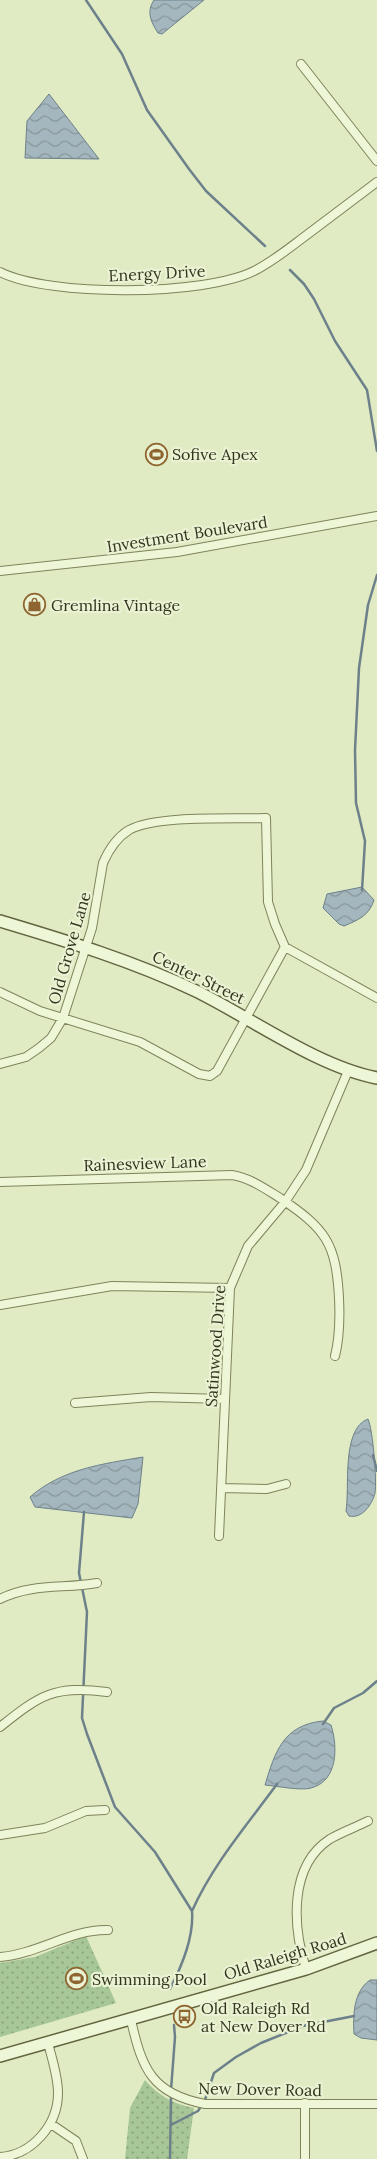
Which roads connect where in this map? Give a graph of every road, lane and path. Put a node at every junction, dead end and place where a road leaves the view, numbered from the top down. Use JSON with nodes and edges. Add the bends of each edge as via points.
{"nodes":[{"id":1,"x":301,"y":64,"type":"dead end"},
{"id":2,"x":377,"y":161,"type":"edge"},
{"id":3,"x":377,"y":182,"type":"edge"},
{"id":4,"x":0,"y":272,"type":"edge"},
{"id":5,"x":377,"y":516,"type":"edge"},
{"id":6,"x":0,"y":570,"type":"edge"},
{"id":7,"x":0,"y":921,"type":"edge"},
{"id":8,"x":86,"y":947,"type":"junction"},
{"id":9,"x":285,"y":947,"type":"junction"},
{"id":10,"x":0,"y":992,"type":"edge"},
{"id":11,"x":377,"y":998,"type":"edge"},
{"id":12,"x":63,"y":1018,"type":"junction"},
{"id":13,"x":246,"y":1018,"type":"junction"},
{"id":14,"x":0,"y":1064,"type":"edge"},
{"id":15,"x":348,"y":1070,"type":"junction"},
{"id":16,"x":377,"y":1078,"type":"edge"},
{"id":17,"x":0,"y":1182,"type":"edge"},
{"id":18,"x":285,"y":1202,"type":"junction"},
{"id":19,"x":230,"y":1288,"type":"junction"},
{"id":20,"x":0,"y":1305,"type":"edge"},
{"id":21,"x":335,"y":1356,"type":"dead end"},
{"id":22,"x":225,"y":1399,"type":"junction"},
{"id":23,"x":75,"y":1403,"type":"dead end"},
{"id":24,"x":286,"y":1484,"type":"dead end"},
{"id":25,"x":222,"y":1488,"type":"junction"},
{"id":26,"x":219,"y":1536,"type":"dead end"},
{"id":27,"x":97,"y":1582,"type":"dead end"},
{"id":28,"x":0,"y":1599,"type":"edge"},
{"id":29,"x":108,"y":1692,"type":"dead end"},
{"id":30,"x":0,"y":1728,"type":"edge"},
{"id":31,"x":105,"y":1810,"type":"dead end"},
{"id":32,"x":368,"y":1821,"type":"dead end"},
{"id":33,"x":0,"y":1835,"type":"edge"},
{"id":34,"x":108,"y":1930,"type":"dead end"},
{"id":35,"x":377,"y":1943,"type":"edge"},
{"id":36,"x":0,"y":1957,"type":"edge"},
{"id":37,"x":306,"y":1969,"type":"junction"},
{"id":38,"x":131,"y":2020,"type":"junction"},
{"id":39,"x":48,"y":2043,"type":"junction"},
{"id":40,"x":0,"y":2056,"type":"edge"},
{"id":41,"x":304,"y":2103,"type":"junction"},
{"id":42,"x":377,"y":2104,"type":"edge"},
{"id":43,"x":51,"y":2124,"type":"junction"},
{"id":44,"x":0,"y":2157,"type":"edge"},
{"id":45,"x":83,"y":2159,"type":"edge"},
{"id":46,"x":305,"y":2159,"type":"edge"}],
"edges":[{"from":1,"to":2,"type":"street"},
{"from":3,"to":4,"type":"street","name":"Energy Drive","via":[[268,263],[219,283],[183,288],[71,289],[40,286]]},
{"from":5,"to":6,"type":"street","name":"Investment Boulevard","via":[[160,555]]},
{"from":7,"to":8,"type":"main road","name":"Center Street"},
{"from":8,"to":9,"type":"street","name":"Old Grove Lane","via":[[97,911],[103,863],[112,845],[122,835],[150,822],[266,818],[268,902]]},
{"from":8,"to":12,"type":"street","name":"Old Grove Lane"},
{"from":8,"to":13,"type":"main road","name":"Center Street","via":[[167,978]]},
{"from":9,"to":11,"type":"street"},
{"from":9,"to":13,"type":"street"},
{"from":10,"to":12,"type":"street"},
{"from":12,"to":13,"type":"street","via":[[140,1042],[199,1074],[210,1076],[217,1071]]},
{"from":12,"to":14,"type":"street","name":"Old Grove Lane","via":[[51,1038],[40,1048]]},
{"from":13,"to":15,"type":"main road","name":"Center Street"},
{"from":15,"to":16,"type":"main road","name":"Center Street"},
{"from":15,"to":18,"type":"street","name":"Satinwood Drive","via":[[315,1153]]},
{"from":17,"to":18,"type":"street","name":"Rainesview Lane","via":[[232,1175],[255,1182]]},
{"from":18,"to":19,"type":"street","name":"Satinwood Drive","via":[[248,1246]]},
{"from":18,"to":21,"type":"street","name":"Rainesview Lane","via":[[317,1227],[334,1253],[339,1311]]},
{"from":19,"to":20,"type":"street","via":[[112,1286]]},
{"from":19,"to":22,"type":"street","name":"Satinwood Drive"},
{"from":22,"to":23,"type":"street","via":[[151,1397]]},
{"from":22,"to":25,"type":"street","name":"Satinwood Drive"},
{"from":24,"to":25,"type":"street","via":[[267,1489]]},
{"from":25,"to":26,"type":"street","name":"Satinwood Drive"},
{"from":27,"to":28,"type":"street","via":[[35,1587]]},
{"from":29,"to":30,"type":"street","via":[[86,1689],[54,1692],[34,1701]]},
{"from":31,"to":33,"type":"street","via":[[86,1811],[33,1831]]},
{"from":32,"to":37,"type":"street","via":[[330,1839],[307,1865],[300,1885],[297,1924],[297,1938]]},
{"from":34,"to":36,"type":"street","via":[[90,1930],[35,1950]]},
{"from":35,"to":37,"type":"main road","name":"Old Raleigh Road"},
{"from":37,"to":38,"type":"main road","name":"Old Raleigh Road"},
{"from":38,"to":39,"type":"main road","name":"Old Raleigh Road"},
{"from":38,"to":41,"type":"street","name":"New Dover Road","via":[[148,2074],[178,2097],[205,2104]]},
{"from":39,"to":40,"type":"main road","name":"Old Raleigh Road"},
{"from":39,"to":43,"type":"street","via":[[58,2093]]},
{"from":41,"to":42,"type":"street","name":"New Dover Road"},
{"from":41,"to":46,"type":"street"},
{"from":43,"to":44,"type":"street","via":[[28,2148]]},
{"from":43,"to":45,"type":"street","via":[[76,2141]]}]}
